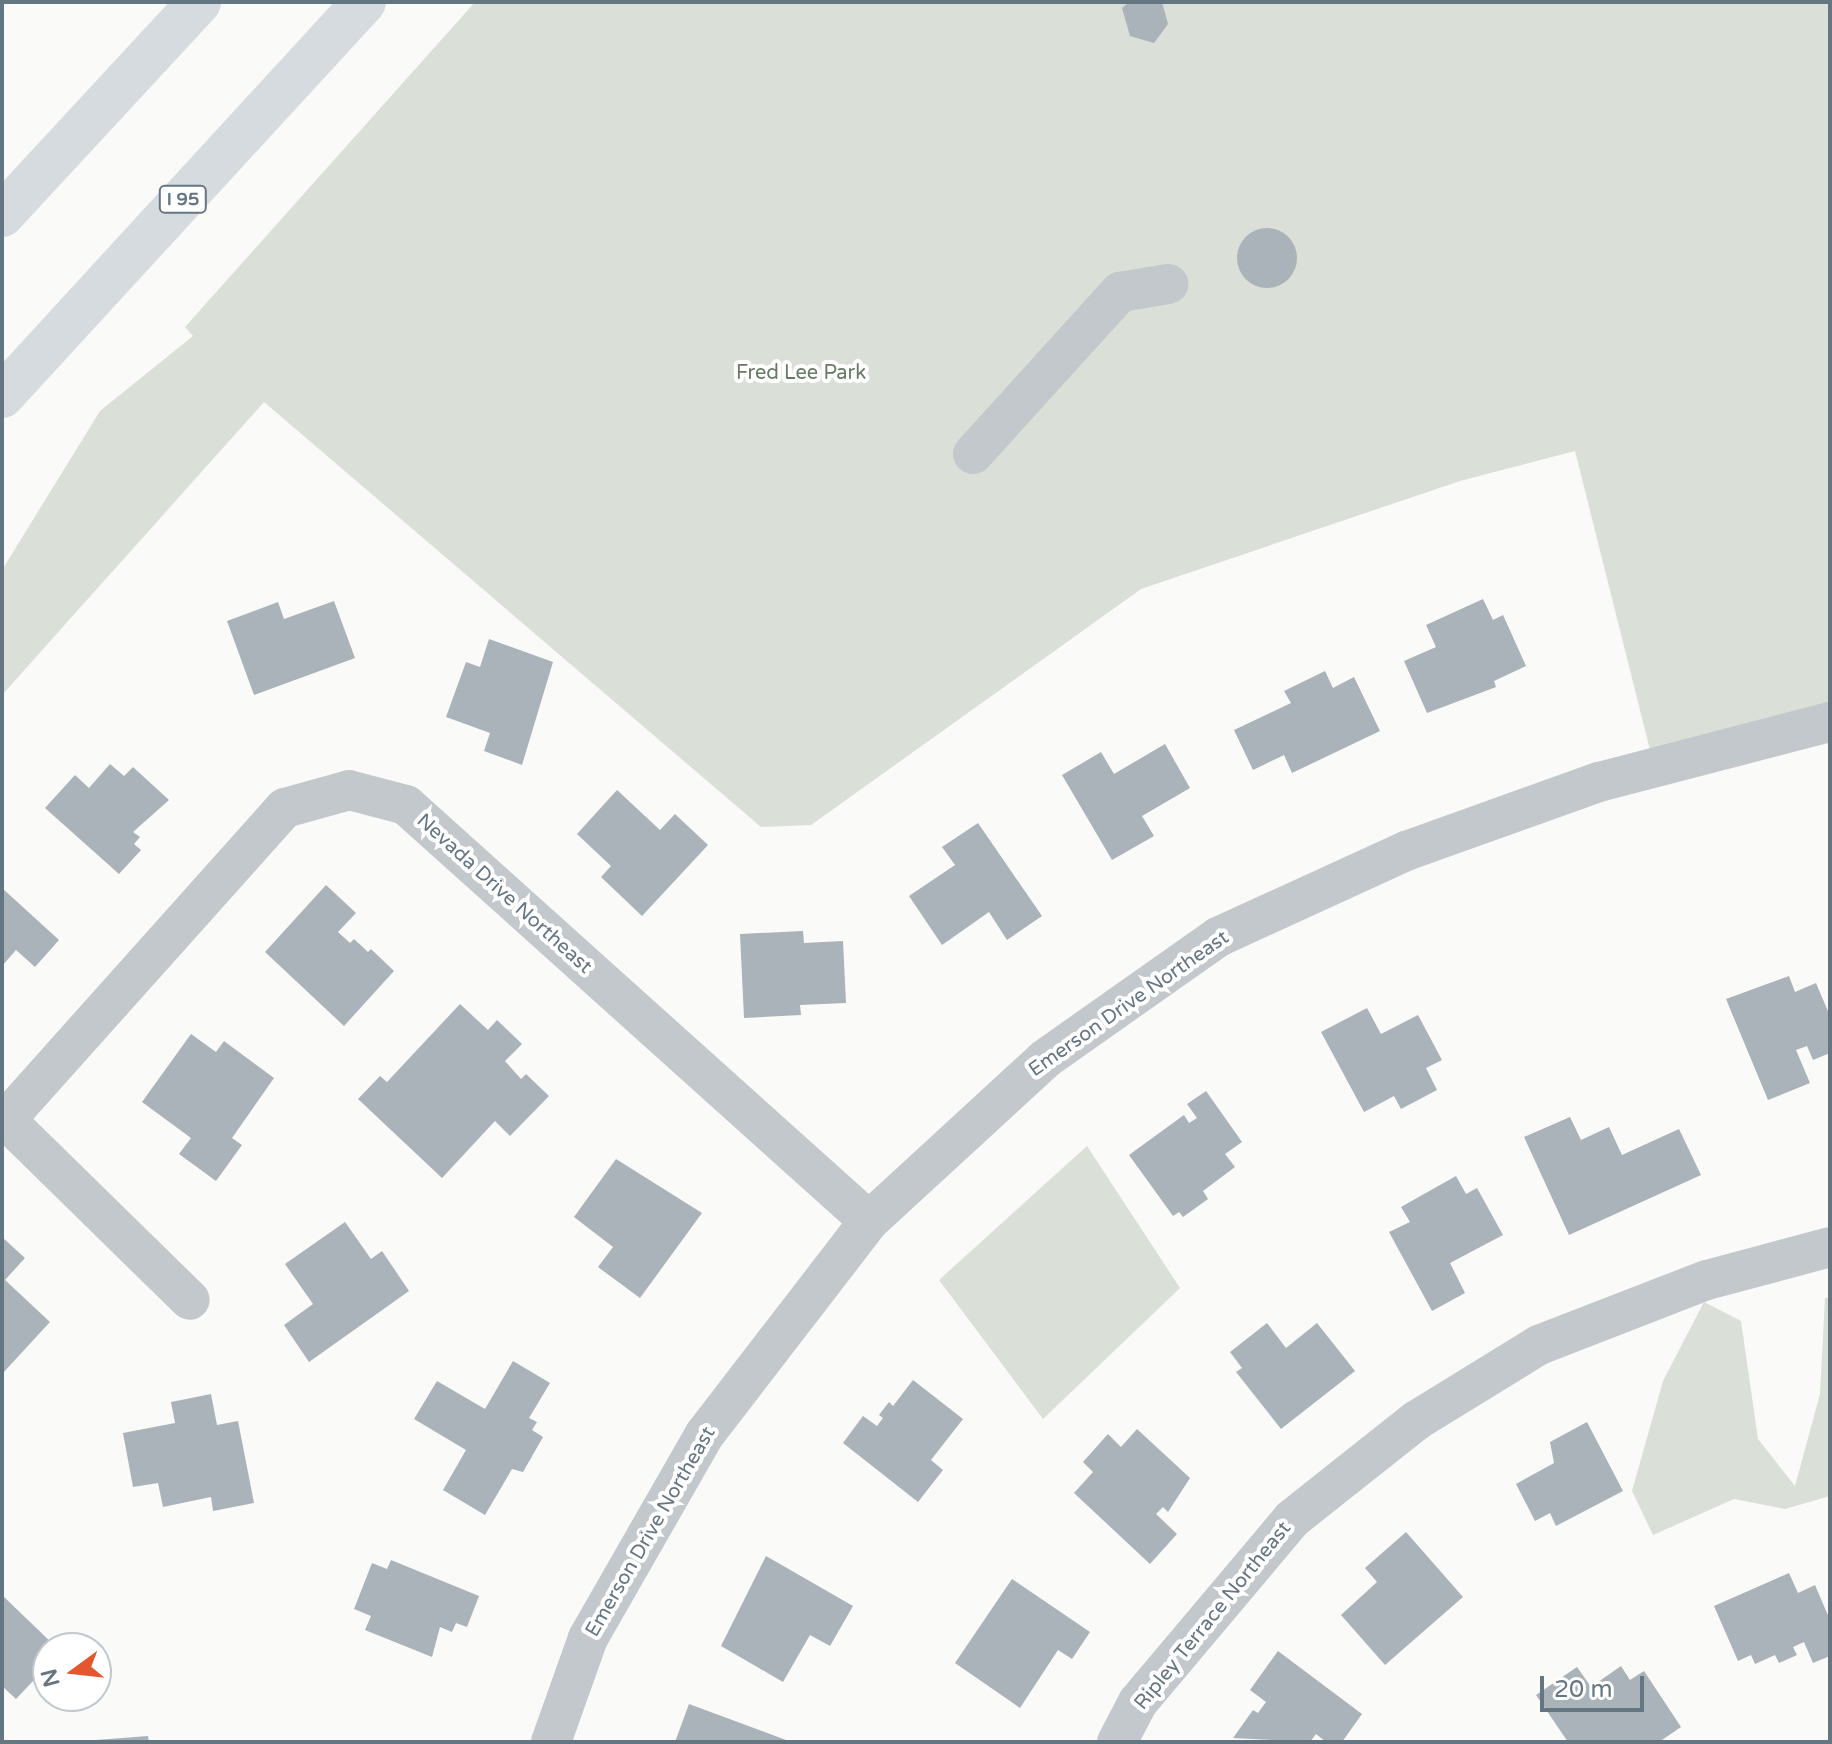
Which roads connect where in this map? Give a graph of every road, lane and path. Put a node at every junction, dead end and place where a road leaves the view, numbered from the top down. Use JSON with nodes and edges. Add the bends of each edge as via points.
{"nodes":[{"id":1,"x":199,"y":2,"type":"edge"},
{"id":2,"x":364,"y":2,"type":"edge"},
{"id":3,"x":2,"y":215,"type":"edge"},
{"id":4,"x":1168,"y":284,"type":"dead end"},
{"id":5,"x":2,"y":396,"type":"edge"},
{"id":6,"x":973,"y":454,"type":"dead end"},
{"id":7,"x":1830,"y":722,"type":"edge"},
{"id":8,"x":4,"y":1122,"type":"edge"},
{"id":9,"x":869,"y":1221,"type":"junction"},
{"id":10,"x":1830,"y":1247,"type":"edge"},
{"id":11,"x":190,"y":1300,"type":"dead end"},
{"id":12,"x":551,"y":1742,"type":"edge"},
{"id":13,"x":1117,"y":1742,"type":"edge"}],
"edges":[{"from":1,"to":3,"type":"highway"},
{"from":2,"to":5,"type":"highway","number":"I 95"},
{"from":4,"to":6,"type":"street","via":[[1120,292]]},
{"from":7,"to":9,"type":"street","name":"Emerson Drive Northeast","via":[[1599,782],[1406,851],[1218,937],[1045,1059]]},
{"from":8,"to":9,"type":"street","name":"Nevada Drive Northeast","via":[[285,808],[349,790],[406,805]]},
{"from":8,"to":11,"type":"street"},
{"from":9,"to":12,"type":"street","name":"Emerson Drive Northeast","via":[[705,1434],[588,1638]]},
{"from":10,"to":13,"type":"street","name":"Ripley Terrace Northeast","via":[[1707,1280],[1539,1345],[1417,1420],[1292,1519],[1138,1702]]}]}
